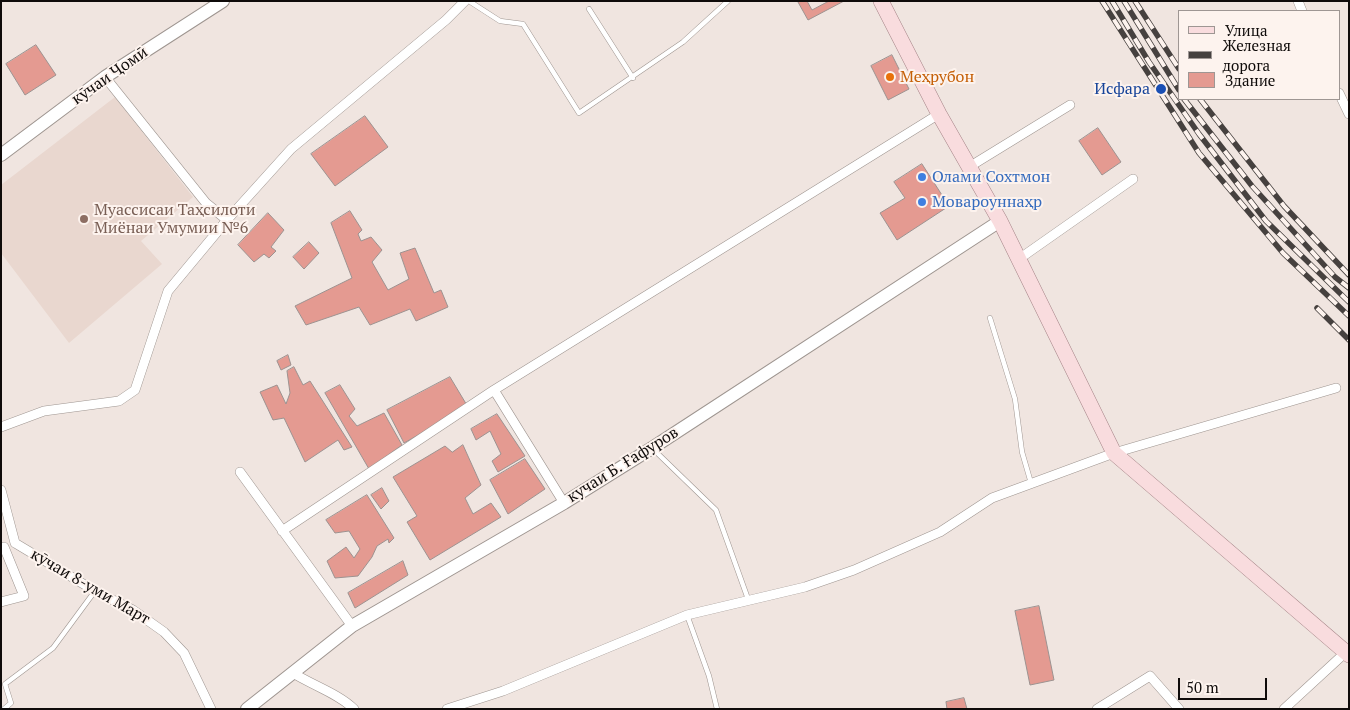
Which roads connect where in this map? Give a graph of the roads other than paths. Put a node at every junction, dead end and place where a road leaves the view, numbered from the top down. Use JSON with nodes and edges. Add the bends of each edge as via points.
{"nodes":[{"id":1,"x":223,"y":1,"type":"edge"},
{"id":2,"x":465,"y":1,"type":"edge"},
{"id":3,"x":469,"y":1,"type":"edge"},
{"id":4,"x":728,"y":1,"type":"edge"},
{"id":5,"x":881,"y":1,"type":"edge"},
{"id":6,"x":588,"y":9,"type":"dead end"},
{"id":7,"x":105,"y":77,"type":"junction"},
{"id":8,"x":633,"y":78,"type":"junction"},
{"id":9,"x":1340,"y":95,"type":"edge"},
{"id":10,"x":1070,"y":105,"type":"dead end"},
{"id":11,"x":939,"y":114,"type":"junction"},
{"id":12,"x":1349,"y":114,"type":"edge"},
{"id":13,"x":1,"y":155,"type":"edge"},
{"id":14,"x":969,"y":167,"type":"junction"},
{"id":15,"x":1132,"y":179,"type":"dead end"},
{"id":16,"x":226,"y":220,"type":"junction"},
{"id":17,"x":1000,"y":221,"type":"junction"},
{"id":18,"x":1019,"y":259,"type":"junction"},
{"id":19,"x":990,"y":318,"type":"dead end"},
{"id":20,"x":1336,"y":388,"type":"dead end"},
{"id":21,"x":494,"y":390,"type":"junction"},
{"id":22,"x":1,"y":426,"type":"edge"},
{"id":23,"x":652,"y":448,"type":"junction"},
{"id":24,"x":1114,"y":453,"type":"junction"},
{"id":25,"x":240,"y":472,"type":"dead end"},
{"id":26,"x":1030,"y":483,"type":"junction"},
{"id":27,"x":1,"y":490,"type":"edge"},
{"id":28,"x":564,"y":503,"type":"junction"},
{"id":29,"x":282,"y":531,"type":"junction"},
{"id":30,"x":15,"y":543,"type":"junction"},
{"id":31,"x":3,"y":548,"type":"edge"},
{"id":32,"x":94,"y":591,"type":"junction"},
{"id":33,"x":748,"y":599,"type":"junction"},
{"id":34,"x":1,"y":602,"type":"edge"},
{"id":35,"x":687,"y":616,"type":"junction"},
{"id":36,"x":352,"y":626,"type":"junction"},
{"id":37,"x":1347,"y":654,"type":"edge"},
{"id":38,"x":293,"y":673,"type":"junction"},
{"id":39,"x":4,"y":709,"type":"edge"},
{"id":40,"x":211,"y":709,"type":"edge"},
{"id":41,"x":247,"y":709,"type":"edge"},
{"id":42,"x":354,"y":709,"type":"edge"},
{"id":43,"x":447,"y":709,"type":"edge"},
{"id":44,"x":717,"y":709,"type":"edge"},
{"id":45,"x":1097,"y":709,"type":"edge"},
{"id":46,"x":1179,"y":709,"type":"edge"},
{"id":47,"x":1284,"y":709,"type":"edge"}],
"edges":[{"from":1,"to":7,"type":"street","name":"кӯчаи Ҷомӣ"},
{"from":2,"to":16,"type":"street","via":[[291,149]]},
{"from":3,"to":8,"type":"lane","via":[[500,21],[524,24],[579,113]]},
{"from":4,"to":8,"type":"lane","via":[[683,42]]},
{"from":5,"to":11,"type":"main road"},
{"from":6,"to":8,"type":"lane"},
{"from":7,"to":13,"type":"street","name":"кӯчаи Ҷомӣ"},
{"from":7,"to":16,"type":"street","via":[[206,203]]},
{"from":9,"to":12,"type":"street"},
{"from":10,"to":14,"type":"street"},
{"from":11,"to":14,"type":"main road"},
{"from":11,"to":21,"type":"street"},
{"from":14,"to":17,"type":"main road"},
{"from":15,"to":18,"type":"street"},
{"from":16,"to":22,"type":"street","via":[[168,291],[134,390],[119,401],[44,411]]},
{"from":17,"to":18,"type":"main road"},
{"from":17,"to":23,"type":"street","name":"кучаи Б. Ғафуров"},
{"from":18,"to":24,"type":"main road"},
{"from":19,"to":26,"type":"lane","via":[[1015,399]]},
{"from":20,"to":24,"type":"street"},
{"from":21,"to":28,"type":"street"},
{"from":21,"to":29,"type":"street"},
{"from":23,"to":28,"type":"street","name":"кучаи Б. Ғафуров"},
{"from":23,"to":33,"type":"lane","via":[[716,510]]},
{"from":24,"to":26,"type":"street"},
{"from":24,"to":37,"type":"main road"},
{"from":25,"to":29,"type":"street"},
{"from":26,"to":33,"type":"street","via":[[992,498],[940,532],[896,553],[805,587]]},
{"from":27,"to":30,"type":"street"},
{"from":28,"to":36,"type":"street","name":"кучаи Б. Ғафуров"},
{"from":29,"to":36,"type":"street"},
{"from":30,"to":31,"type":"street"},
{"from":30,"to":32,"type":"street","name":"кӯчаи 8-уми Март"},
{"from":31,"to":34,"type":"street","via":[[24,596]]},
{"from":32,"to":39,"type":"lane","via":[[53,648],[4,684],[11,703]]},
{"from":32,"to":40,"type":"street","name":"кӯчаи 8-уми Март","via":[[133,610],[164,632],[184,652]]},
{"from":33,"to":35,"type":"street"},
{"from":35,"to":43,"type":"street","via":[[504,691]]},
{"from":35,"to":44,"type":"lane","via":[[709,676]]},
{"from":36,"to":38,"type":"street","name":"кучаи Б. Ғафуров"},
{"from":37,"to":47,"type":"street"},
{"from":38,"to":41,"type":"street","name":"кучаи Б. Ғафуров"},
{"from":38,"to":42,"type":"street","via":[[347,701]]},
{"from":45,"to":46,"type":"street","via":[[1150,676]]}]}
